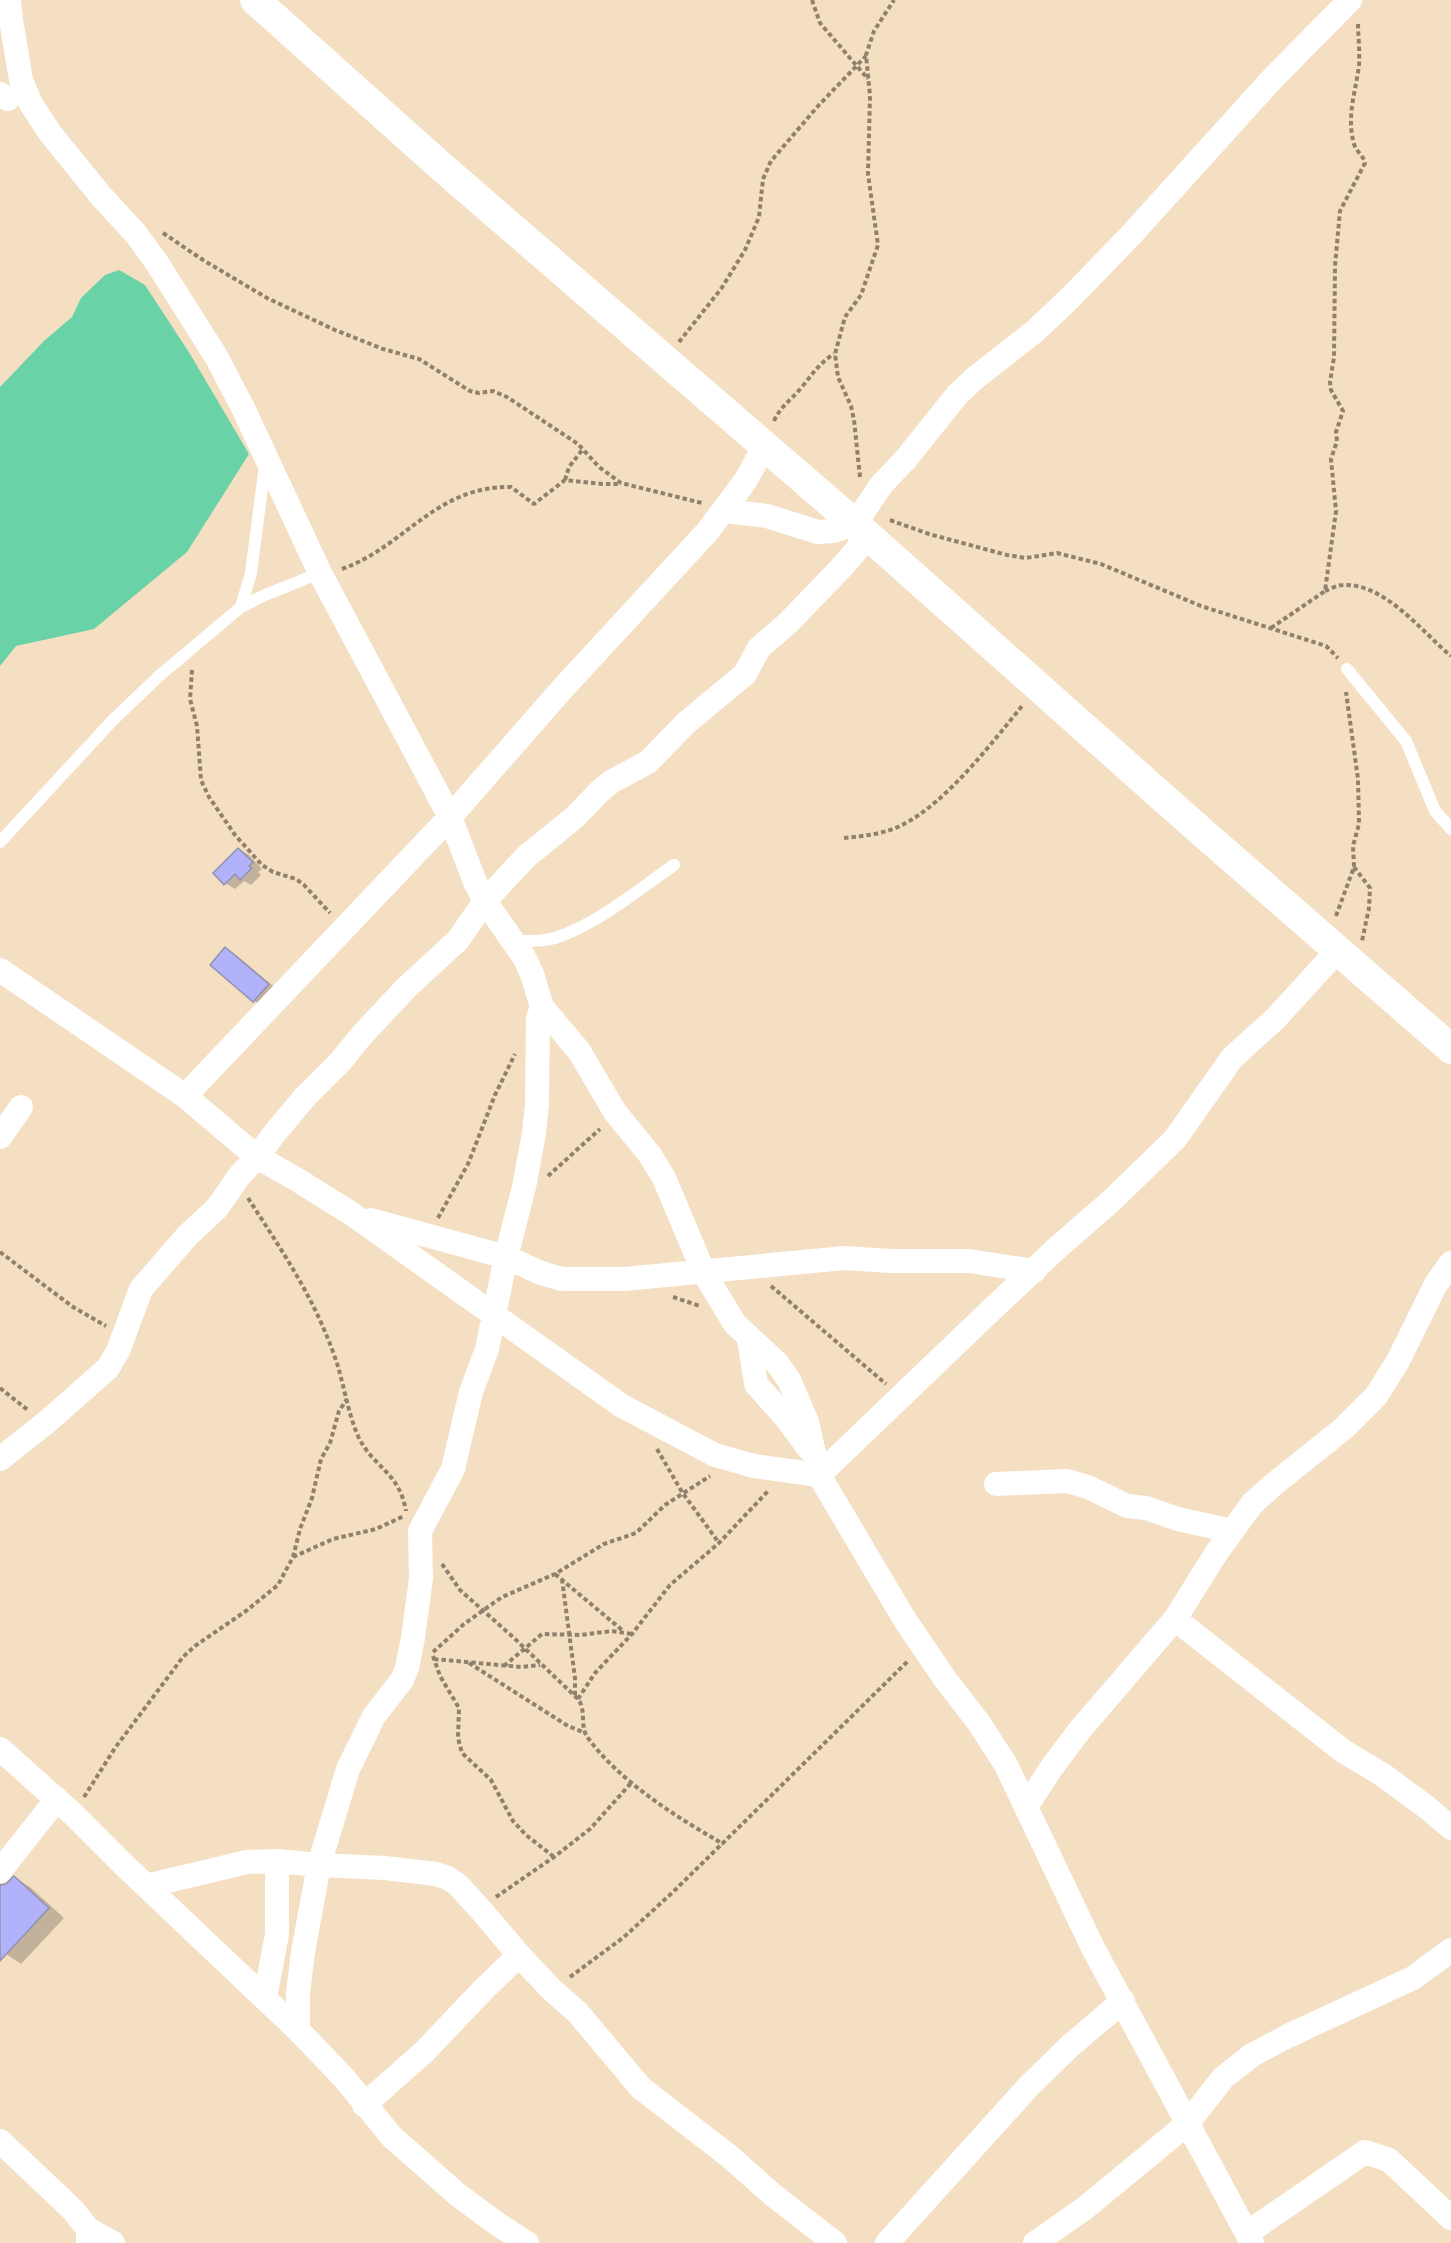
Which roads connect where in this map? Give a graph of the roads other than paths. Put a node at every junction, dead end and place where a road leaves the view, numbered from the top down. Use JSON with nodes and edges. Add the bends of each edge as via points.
{"nodes":[{"id":1,"x":9,"y":0,"type":"edge"},
{"id":2,"x":255,"y":0,"type":"edge"},
{"id":3,"x":1354,"y":8,"type":"edge"},
{"id":4,"x":7,"y":96,"type":"edge"},
{"id":5,"x":764,"y":446,"type":"junction"},
{"id":6,"x":266,"y":457,"type":"junction"},
{"id":7,"x":725,"y":511,"type":"junction"},
{"id":8,"x":862,"y":523,"type":"junction"},
{"id":9,"x":320,"y":573,"type":"junction"},
{"id":10,"x":241,"y":607,"type":"junction"},
{"id":11,"x":1347,"y":669,"type":"road end"},
{"id":12,"x":450,"y":817,"type":"junction"},
{"id":13,"x":1451,"y":829,"type":"edge"},
{"id":14,"x":0,"y":842,"type":"edge"},
{"id":15,"x":674,"y":865,"type":"dead end"},
{"id":16,"x":485,"y":902,"type":"junction"},
{"id":17,"x":514,"y":941,"type":"junction"},
{"id":18,"x":1340,"y":951,"type":"junction"},
{"id":19,"x":0,"y":970,"type":"edge"},
{"id":20,"x":540,"y":1013,"type":"junction"},
{"id":21,"x":1451,"y":1049,"type":"edge"},
{"id":22,"x":185,"y":1096,"type":"junction"},
{"id":23,"x":21,"y":1107,"type":"dead end"},
{"id":24,"x":0,"y":1137,"type":"edge"},
{"id":25,"x":258,"y":1157,"type":"junction"},
{"id":26,"x":352,"y":1214,"type":"junction"},
{"id":27,"x":506,"y":1257,"type":"junction"},
{"id":28,"x":1451,"y":1263,"type":"edge"},
{"id":29,"x":1034,"y":1271,"type":"junction"},
{"id":30,"x":704,"y":1273,"type":"junction"},
{"id":31,"x":493,"y":1315,"type":"junction"},
{"id":32,"x":0,"y":1459,"type":"edge"},
{"id":33,"x":810,"y":1468,"type":"junction"},
{"id":34,"x":996,"y":1484,"type":"dead end"},
{"id":35,"x":1232,"y":1531,"type":"junction"},
{"id":36,"x":1175,"y":1619,"type":"junction"},
{"id":37,"x":1,"y":1753,"type":"edge"},
{"id":38,"x":65,"y":1807,"type":"junction"},
{"id":39,"x":1026,"y":1807,"type":"junction"},
{"id":40,"x":1451,"y":1828,"type":"edge"},
{"id":41,"x":277,"y":1861,"type":"junction"},
{"id":42,"x":319,"y":1865,"type":"junction"},
{"id":43,"x":0,"y":1871,"type":"edge"},
{"id":44,"x":146,"y":1886,"type":"junction"},
{"id":45,"x":1451,"y":1950,"type":"edge"},
{"id":46,"x":519,"y":1955,"type":"junction"},
{"id":47,"x":265,"y":1998,"type":"junction"},
{"id":48,"x":1123,"y":2001,"type":"junction"},
{"id":49,"x":298,"y":2030,"type":"junction"},
{"id":50,"x":364,"y":2105,"type":"junction"},
{"id":51,"x":1187,"y":2124,"type":"junction"},
{"id":52,"x":0,"y":2141,"type":"edge"},
{"id":53,"x":1451,"y":2218,"type":"edge"},
{"id":54,"x":88,"y":2236,"type":"edge"},
{"id":55,"x":1249,"y":2238,"type":"edge"},
{"id":56,"x":113,"y":2243,"type":"edge"},
{"id":57,"x":527,"y":2243,"type":"edge"},
{"id":58,"x":835,"y":2243,"type":"edge"},
{"id":59,"x":887,"y":2243,"type":"edge"},
{"id":60,"x":1035,"y":2243,"type":"edge"}],
"edges":[{"from":1,"to":4,"type":"street"},
{"from":2,"to":5,"type":"street"},
{"from":3,"to":8,"type":"street","via":[[1273,78],[1072,296],[957,395],[882,484]]},
{"from":4,"to":6,"type":"street","via":[[31,104],[50,133],[157,263],[217,358]]},
{"from":5,"to":7,"type":"street"},
{"from":5,"to":8,"type":"street"},
{"from":6,"to":9,"type":"street"},
{"from":6,"to":10,"type":"lane","via":[[251,573]]},
{"from":7,"to":8,"type":"street","via":[[767,516],[818,532]]},
{"from":7,"to":12,"type":"street"},
{"from":8,"to":16,"type":"street","via":[[856,551],[759,648],[745,674],[686,723],[648,762],[598,792],[575,817],[527,856]]},
{"from":8,"to":18,"type":"street","via":[[1038,686]]},
{"from":9,"to":10,"type":"lane"},
{"from":9,"to":12,"type":"street"},
{"from":10,"to":14,"type":"lane","via":[[113,720]]},
{"from":11,"to":13,"type":"lane","via":[[1406,741],[1435,811]]},
{"from":12,"to":16,"type":"street"},
{"from":12,"to":22,"type":"street"},
{"from":15,"to":17,"type":"lane","via":[[572,931],[537,942]]},
{"from":16,"to":17,"type":"street"},
{"from":16,"to":25,"type":"street","via":[[458,940],[406,987],[304,1098]]},
{"from":17,"to":20,"type":"street","via":[[532,974]]},
{"from":18,"to":21,"type":"street"},
{"from":18,"to":29,"type":"street","via":[[1232,1058],[1174,1139]]},
{"from":19,"to":22,"type":"street"},
{"from":20,"to":27,"type":"street","via":[[534,1133]]},
{"from":20,"to":30,"type":"street","via":[[579,1051],[615,1112],[650,1155],[664,1178]]},
{"from":22,"to":25,"type":"street"},
{"from":23,"to":24,"type":"street"},
{"from":25,"to":26,"type":"street"},
{"from":25,"to":32,"type":"street","via":[[217,1208],[141,1289],[108,1368]]},
{"from":26,"to":27,"type":"street"},
{"from":26,"to":31,"type":"street"},
{"from":27,"to":30,"type":"street","via":[[561,1279]]},
{"from":27,"to":31,"type":"street"},
{"from":28,"to":35,"type":"street","via":[[1376,1396],[1344,1428],[1252,1504]]},
{"from":29,"to":30,"type":"street","via":[[969,1261],[845,1258]]},
{"from":29,"to":33,"type":"street","via":[[900,1397]]},
{"from":30,"to":33,"type":"street","via":[[735,1324],[777,1363],[789,1380],[807,1422]]},
{"from":31,"to":33,"type":"street","via":[[592,1386],[692,1444],[737,1463]]},
{"from":31,"to":42,"type":"street","via":[[453,1469],[420,1531],[419,1591],[407,1668],[374,1716],[348,1769]]},
{"from":33,"to":39,"type":"street","via":[[906,1620],[1006,1765]]},
{"from":34,"to":35,"type":"street","via":[[1067,1481],[1126,1506]]},
{"from":35,"to":36,"type":"street"},
{"from":36,"to":39,"type":"street","via":[[1079,1731]]},
{"from":36,"to":40,"type":"street","via":[[1343,1751],[1383,1775]]},
{"from":37,"to":38,"type":"street"},
{"from":38,"to":43,"type":"street"},
{"from":38,"to":44,"type":"street"},
{"from":39,"to":48,"type":"street","via":[[1093,1948]]},
{"from":41,"to":42,"type":"street"},
{"from":41,"to":44,"type":"street","via":[[247,1862]]},
{"from":41,"to":47,"type":"street","via":[[277,1934]]},
{"from":42,"to":46,"type":"street","via":[[385,1868],[448,1878]]},
{"from":42,"to":49,"type":"street","via":[[303,1952]]},
{"from":44,"to":47,"type":"street"},
{"from":45,"to":51,"type":"street","via":[[1413,1978],[1252,2055],[1223,2079]]},
{"from":46,"to":50,"type":"street","via":[[424,2052]]},
{"from":46,"to":58,"type":"street","via":[[578,2013],[641,2088]]},
{"from":47,"to":49,"type":"street"},
{"from":48,"to":51,"type":"street"},
{"from":48,"to":59,"type":"street","via":[[1029,2086]]},
{"from":49,"to":50,"type":"street"},
{"from":50,"to":57,"type":"street","via":[[392,2137],[450,2188]]},
{"from":51,"to":55,"type":"street"},
{"from":51,"to":60,"type":"street","via":[[1085,2208]]},
{"from":52,"to":54,"type":"street","via":[[73,2210]]},
{"from":53,"to":55,"type":"street","via":[[1389,2160],[1365,2152]]},
{"from":54,"to":56,"type":"street"}]}
